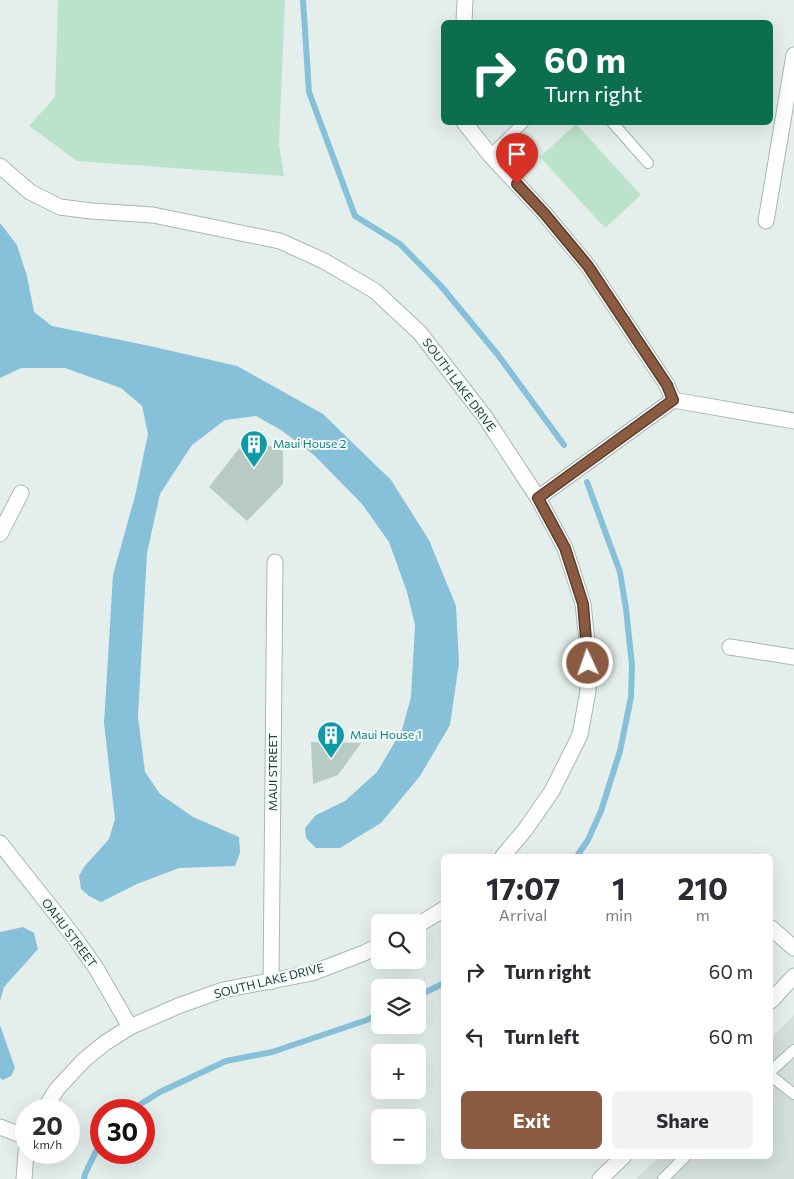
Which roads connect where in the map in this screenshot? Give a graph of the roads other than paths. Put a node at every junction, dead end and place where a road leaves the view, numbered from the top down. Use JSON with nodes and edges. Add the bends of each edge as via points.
{"nodes":[{"id":1,"x":465,"y":0,"type":"edge"},
{"id":2,"x":464,"y":20,"type":"edge"},
{"id":3,"x":794,"y":55,"type":"edge"},
{"id":4,"x":790,"y":102,"type":"edge"},
{"id":5,"x":466,"y":125,"type":"edge"},
{"id":6,"x":521,"y":125,"type":"edge"},
{"id":7,"x":615,"y":125,"type":"edge"},
{"id":8,"x":490,"y":155,"type":"junction"},
{"id":9,"x":648,"y":163,"type":"dead end"},
{"id":10,"x":0,"y":166,"type":"edge"},
{"id":11,"x":766,"y":222,"type":"dead end"},
{"id":12,"x":673,"y":400,"type":"junction"},
{"id":13,"x":794,"y":421,"type":"edge"},
{"id":14,"x":20,"y":493,"type":"dead end"},
{"id":15,"x":538,"y":498,"type":"junction"},
{"id":16,"x":0,"y":534,"type":"edge"},
{"id":17,"x":275,"y":562,"type":"dead end"},
{"id":18,"x":730,"y":646,"type":"dead end"},
{"id":19,"x":794,"y":657,"type":"edge"},
{"id":20,"x":0,"y":844,"type":"edge"},
{"id":21,"x":504,"y":854,"type":"edge"},
{"id":22,"x":441,"y":911,"type":"edge"},
{"id":23,"x":426,"y":920,"type":"edge"},
{"id":24,"x":773,"y":930,"type":"edge"},
{"id":25,"x":794,"y":948,"type":"edge"},
{"id":26,"x":371,"y":950,"type":"edge"},
{"id":27,"x":794,"y":976,"type":"edge"},
{"id":28,"x":271,"y":982,"type":"junction"},
{"id":29,"x":773,"y":999,"type":"edge"},
{"id":30,"x":130,"y":1027,"type":"junction"},
{"id":31,"x":794,"y":1050,"type":"edge"},
{"id":32,"x":773,"y":1070,"type":"edge"},
{"id":33,"x":773,"y":1078,"type":"edge"},
{"id":34,"x":794,"y":1094,"type":"edge"},
{"id":35,"x":51,"y":1099,"type":"edge"},
{"id":36,"x":0,"y":1127,"type":"edge"},
{"id":37,"x":15,"y":1133,"type":"edge"},
{"id":38,"x":621,"y":1159,"type":"edge"},
{"id":39,"x":683,"y":1159,"type":"edge"},
{"id":40,"x":25,"y":1164,"type":"edge"},
{"id":41,"x":24,"y":1179,"type":"edge"},
{"id":42,"x":600,"y":1179,"type":"edge"},
{"id":43,"x":663,"y":1179,"type":"edge"}],
"edges":[{"from":1,"to":2,"type":"street"},
{"from":3,"to":4,"type":"street"},
{"from":4,"to":11,"type":"street"},
{"from":5,"to":8,"type":"street"},
{"from":6,"to":8,"type":"lane"},
{"from":7,"to":9,"type":"lane"},
{"from":8,"to":12,"type":"street","via":[[588,266],[667,385]]},
{"from":10,"to":15,"type":"street","name":"SOUTH LAKE DRIVE","via":[[30,192],[60,207],[153,215],[280,241],[324,261],[375,291],[426,341],[485,416]]},
{"from":12,"to":13,"type":"street"},
{"from":12,"to":15,"type":"street"},
{"from":14,"to":16,"type":"street"},
{"from":15,"to":21,"type":"street","name":"SOUTH LAKE DRIVE","via":[[565,548],[583,604],[588,690],[580,735],[552,791]]},
{"from":17,"to":28,"type":"street","name":"MAUI STREET"},
{"from":18,"to":19,"type":"street"},
{"from":20,"to":30,"type":"street","name":"OAHU STREET","via":[[75,938]]},
{"from":22,"to":23,"type":"street"},
{"from":24,"to":25,"type":"street"},
{"from":26,"to":28,"type":"street","name":"SOUTH LAKE DRIVE","via":[[312,973]]},
{"from":27,"to":29,"type":"street"},
{"from":28,"to":30,"type":"street","name":"SOUTH LAKE DRIVE","via":[[223,990]]},
{"from":30,"to":35,"type":"street","name":"SOUTH LAKE DRIVE","via":[[84,1060]]},
{"from":31,"to":32,"type":"lane"},
{"from":33,"to":34,"type":"lane"},
{"from":36,"to":37,"type":"street"},
{"from":38,"to":42,"type":"street"},
{"from":39,"to":43,"type":"lane"},
{"from":40,"to":41,"type":"street"}]}
